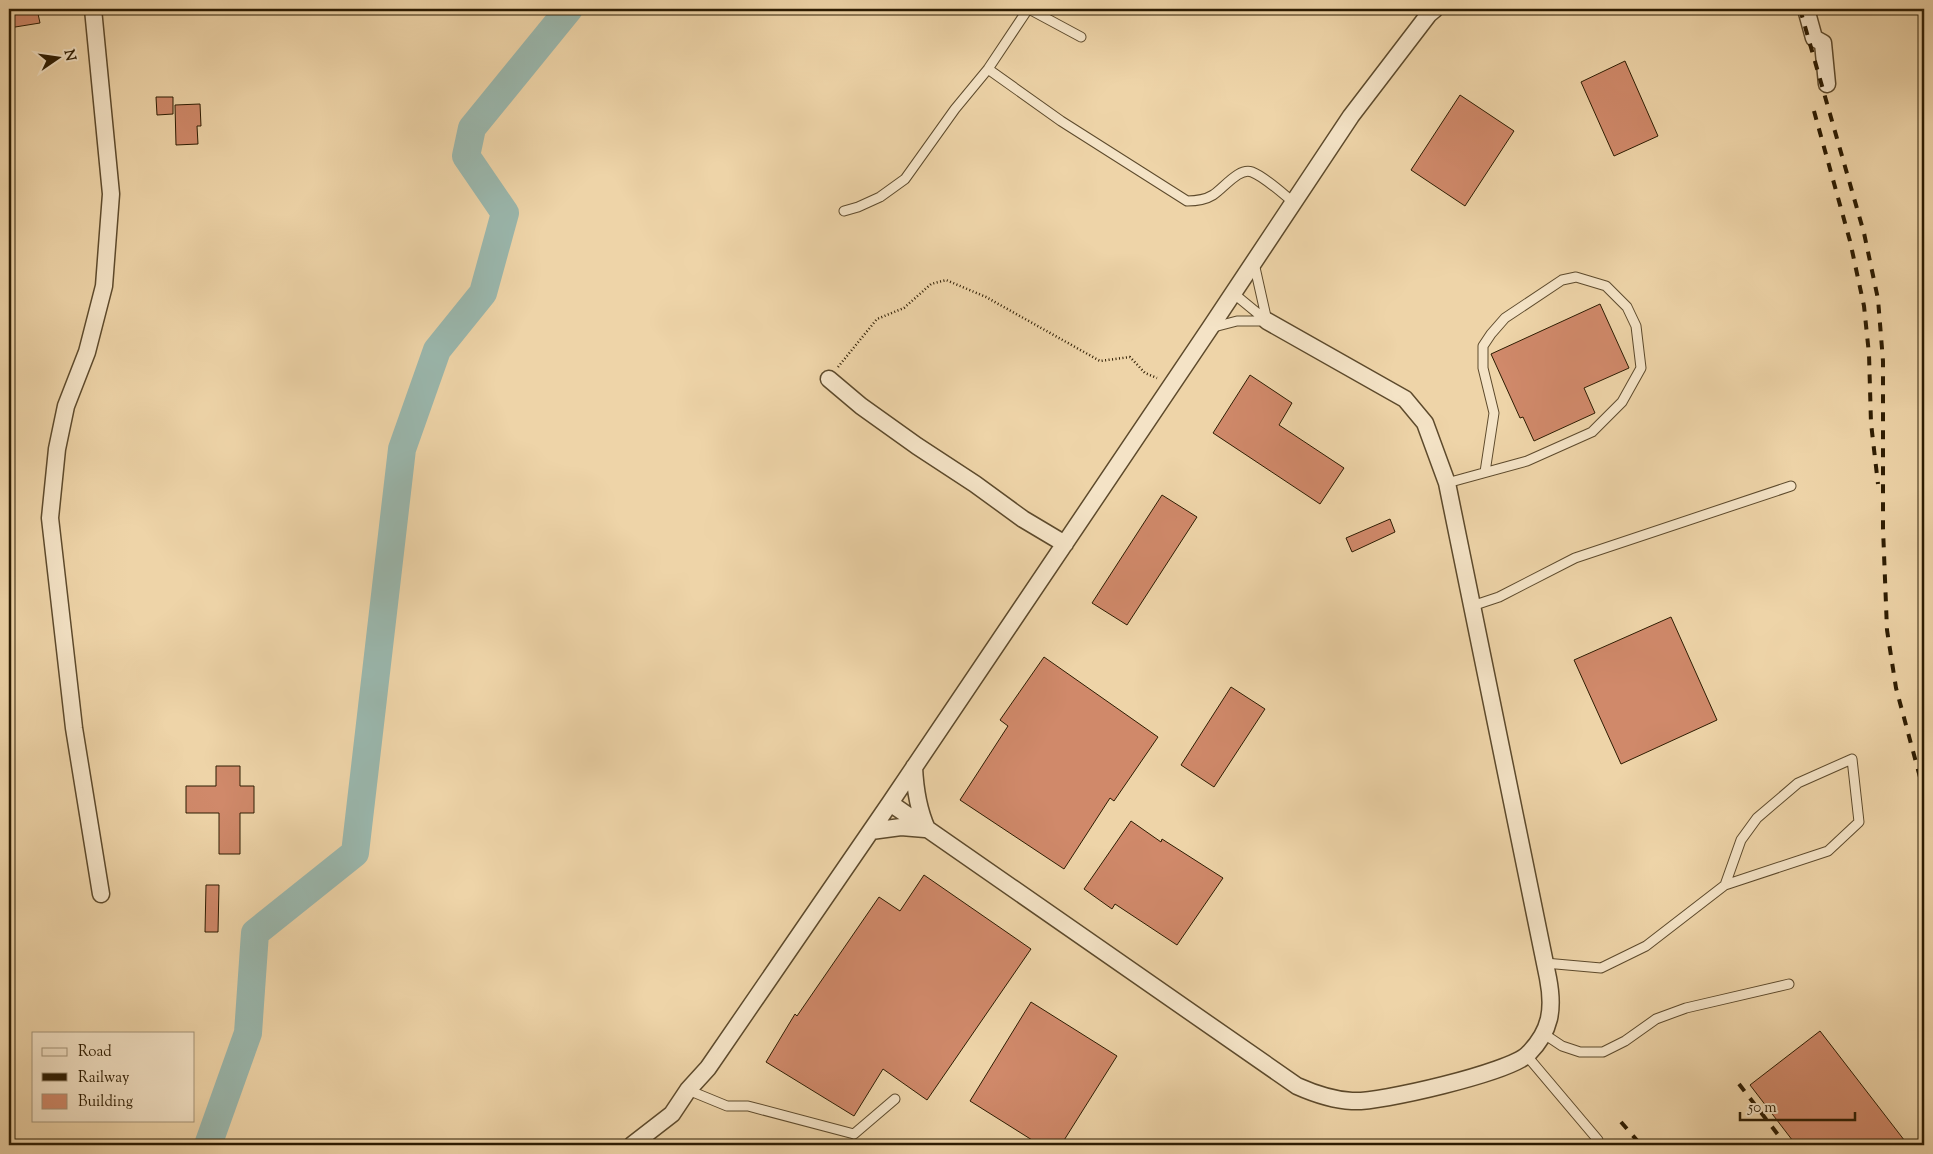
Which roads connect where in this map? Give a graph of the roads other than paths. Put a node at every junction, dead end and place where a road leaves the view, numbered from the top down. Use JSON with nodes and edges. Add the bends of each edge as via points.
{"nodes":[{"id":1,"x":93,"y":9,"type":"edge"},
{"id":2,"x":1028,"y":9,"type":"edge"},
{"id":3,"x":1435,"y":9,"type":"edge"},
{"id":4,"x":1806,"y":9,"type":"edge"},
{"id":5,"x":1081,"y":38,"type":"dead end"},
{"id":6,"x":988,"y":69,"type":"junction"},
{"id":7,"x":1827,"y":84,"type":"dead end"},
{"id":8,"x":1293,"y":202,"type":"junction"},
{"id":9,"x":844,"y":211,"type":"dead end"},
{"id":10,"x":1254,"y":261,"type":"junction"},
{"id":11,"x":1233,"y":293,"type":"junction"},
{"id":12,"x":1267,"y":321,"type":"junction"},
{"id":13,"x":1210,"y":328,"type":"junction"},
{"id":14,"x":829,"y":379,"type":"road end"},
{"id":15,"x":1485,"y":472,"type":"junction"},
{"id":16,"x":1447,"y":483,"type":"junction"},
{"id":17,"x":1791,"y":486,"type":"dead end"},
{"id":18,"x":1065,"y":544,"type":"junction"},
{"id":19,"x":1472,"y":606,"type":"junction"},
{"id":20,"x":914,"y":767,"type":"junction"},
{"id":21,"x":890,"y":804,"type":"junction"},
{"id":22,"x":927,"y":829,"type":"junction"},
{"id":23,"x":871,"y":831,"type":"junction"},
{"id":24,"x":1725,"y":885,"type":"junction"},
{"id":25,"x":101,"y":894,"type":"dead end"},
{"id":26,"x":1545,"y":963,"type":"junction"},
{"id":27,"x":1789,"y":984,"type":"dead end"},
{"id":28,"x":1544,"y":1034,"type":"junction"},
{"id":29,"x":1527,"y":1056,"type":"junction"},
{"id":30,"x":688,"y":1090,"type":"junction"},
{"id":31,"x":895,"y":1099,"type":"dead end"},
{"id":32,"x":1598,"y":1140,"type":"dead end"},
{"id":33,"x":632,"y":1145,"type":"edge"}],
"edges":[{"from":1,"to":25,"type":"street","via":[[111,194],[104,286],[87,352],[66,406],[57,449],[50,518],[74,728]]},
{"from":2,"to":5,"type":"lane"},
{"from":2,"to":6,"type":"lane"},
{"from":3,"to":8,"type":"street","via":[[1351,116]]},
{"from":4,"to":7,"type":"street","via":[[1814,38],[1823,43]]},
{"from":6,"to":8,"type":"lane","via":[[1061,121],[1187,201],[1200,201],[1212,196],[1241,173],[1249,171]]},
{"from":6,"to":9,"type":"lane","via":[[905,178],[880,197]]},
{"from":8,"to":10,"type":"street"},
{"from":10,"to":11,"type":"street"},
{"from":10,"to":12,"type":"lane"},
{"from":11,"to":12,"type":"lane"},
{"from":11,"to":13,"type":"street"},
{"from":12,"to":13,"type":"lane","via":[[1236,321]]},
{"from":12,"to":16,"type":"street","via":[[1405,399],[1425,423]]},
{"from":13,"to":18,"type":"street"},
{"from":14,"to":18,"type":"street","via":[[909,440],[1022,519]]},
{"from":15,"to":15,"type":"lane","via":[[1527,461],[1592,432],[1622,402],[1641,368],[1636,326],[1627,307],[1606,286],[1576,277],[1562,280],[1505,318],[1483,346],[1482,368],[1494,413]]},
{"from":15,"to":16,"type":"lane"},
{"from":16,"to":19,"type":"street"},
{"from":17,"to":19,"type":"lane","via":[[1575,558],[1499,597]]},
{"from":18,"to":20,"type":"street"},
{"from":19,"to":26,"type":"street"},
{"from":20,"to":21,"type":"street"},
{"from":20,"to":22,"type":"street","via":[[920,810]]},
{"from":21,"to":22,"type":"street"},
{"from":21,"to":23,"type":"street"},
{"from":22,"to":23,"type":"street","via":[[901,827]]},
{"from":22,"to":29,"type":"street","via":[[1297,1086],[1324,1098],[1353,1102],[1400,1096],[1505,1067]]},
{"from":23,"to":30,"type":"street","via":[[708,1068]]},
{"from":24,"to":24,"type":"lane","via":[[1828,851],[1859,822],[1852,759],[1798,783],[1757,818],[1741,840]]},
{"from":24,"to":26,"type":"lane","via":[[1646,946],[1601,968]]},
{"from":26,"to":28,"type":"street","via":[[1552,998]]},
{"from":27,"to":28,"type":"lane","via":[[1686,1008],[1656,1020],[1603,1052],[1580,1052],[1562,1046]]},
{"from":28,"to":29,"type":"street"},
{"from":29,"to":32,"type":"lane"},
{"from":30,"to":31,"type":"lane","via":[[727,1106],[748,1106],[854,1134]]},
{"from":30,"to":33,"type":"street","via":[[672,1114]]}]}
